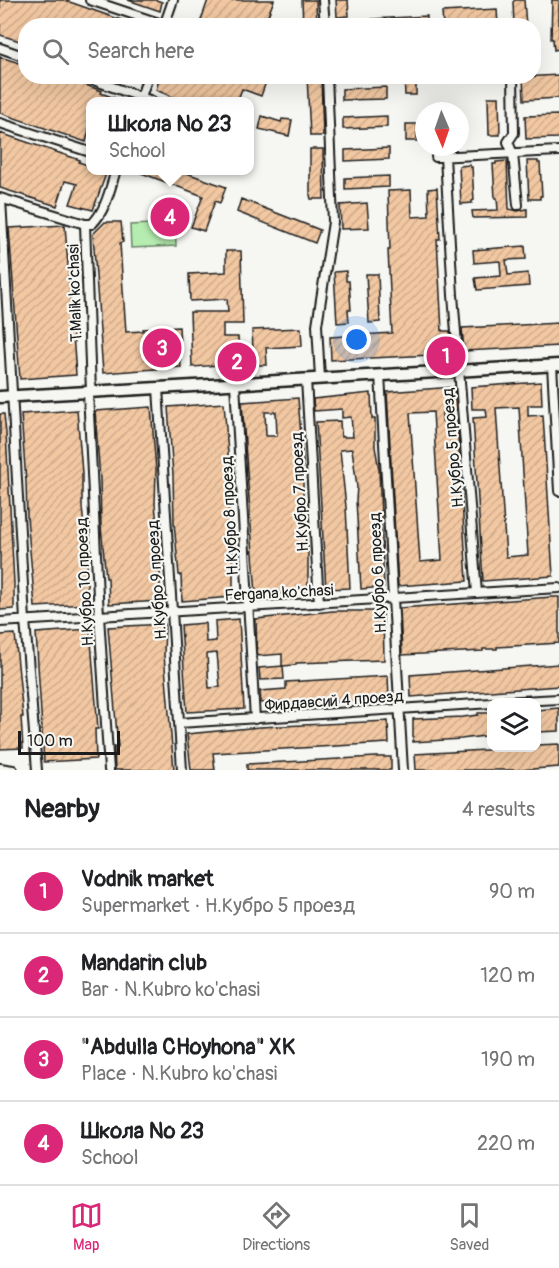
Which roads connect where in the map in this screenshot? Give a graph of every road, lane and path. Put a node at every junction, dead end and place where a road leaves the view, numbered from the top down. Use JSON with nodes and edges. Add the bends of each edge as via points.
{"nodes":[{"id":1,"x":90,"y":0,"type":"edge"},
{"id":2,"x":173,"y":0,"type":"edge"},
{"id":3,"x":323,"y":0,"type":"edge"},
{"id":4,"x":145,"y":18,"type":"edge"},
{"id":5,"x":168,"y":18,"type":"edge"},
{"id":6,"x":324,"y":18,"type":"edge"},
{"id":7,"x":0,"y":48,"type":"edge"},
{"id":8,"x":18,"y":54,"type":"edge"},
{"id":9,"x":102,"y":84,"type":"edge"},
{"id":10,"x":327,"y":84,"type":"edge"},
{"id":11,"x":513,"y":84,"type":"edge"},
{"id":12,"x":135,"y":97,"type":"edge"},
{"id":13,"x":0,"y":123,"type":"edge"},
{"id":14,"x":86,"y":151,"type":"edge"},
{"id":15,"x":559,"y":151,"type":"edge"},
{"id":16,"x":513,"y":154,"type":"junction"},
{"id":17,"x":436,"y":157,"type":"dead end"},
{"id":18,"x":445,"y":157,"type":"junction"},
{"id":19,"x":115,"y":175,"type":"edge"},
{"id":20,"x":0,"y":198,"type":"edge"},
{"id":21,"x":518,"y":205,"type":"dead end"},
{"id":22,"x":85,"y":224,"type":"junction"},
{"id":23,"x":1,"y":238,"type":"edge"},
{"id":24,"x":3,"y":310,"type":"edge"},
{"id":25,"x":555,"y":365,"type":"edge"},
{"id":26,"x":460,"y":370,"type":"junction"},
{"id":27,"x":380,"y":375,"type":"junction"},
{"id":28,"x":320,"y":378,"type":"junction"},
{"id":29,"x":306,"y":379,"type":"junction"},
{"id":30,"x":235,"y":384,"type":"junction"},
{"id":31,"x":158,"y":388,"type":"junction"},
{"id":32,"x":90,"y":392,"type":"junction"},
{"id":33,"x":12,"y":396,"type":"junction"},
{"id":34,"x":0,"y":397,"type":"edge"},
{"id":35,"x":559,"y":491,"type":"edge"},
{"id":36,"x":559,"y":588,"type":"edge"},
{"id":37,"x":477,"y":593,"type":"junction"},
{"id":38,"x":392,"y":598,"type":"junction"},
{"id":39,"x":319,"y":603,"type":"junction"},
{"id":40,"x":248,"y":607,"type":"junction"},
{"id":41,"x":172,"y":612,"type":"junction"},
{"id":42,"x":99,"y":616,"type":"junction"},
{"id":43,"x":25,"y":620,"type":"junction"},
{"id":44,"x":0,"y":622,"type":"edge"},
{"id":45,"x":559,"y":699,"type":"edge"},
{"id":46,"x":541,"y":700,"type":"edge"},
{"id":47,"x":487,"y":703,"type":"edge"},
{"id":48,"x":398,"y":709,"type":"junction"},
{"id":49,"x":255,"y":719,"type":"junction"},
{"id":50,"x":179,"y":723,"type":"junction"},
{"id":51,"x":0,"y":768,"type":"edge"},
{"id":52,"x":13,"y":770,"type":"edge"},
{"id":53,"x":37,"y":770,"type":"edge"},
{"id":54,"x":109,"y":770,"type":"edge"},
{"id":55,"x":182,"y":770,"type":"edge"},
{"id":56,"x":403,"y":770,"type":"edge"}],
"edges":[{"from":1,"to":4,"type":"street"},
{"from":2,"to":5,"type":"street"},
{"from":3,"to":6,"type":"street"},
{"from":7,"to":8,"type":"street"},
{"from":9,"to":12,"type":"street"},
{"from":10,"to":28,"type":"street","via":[[333,222],[317,325]]},
{"from":11,"to":16,"type":"street","via":[[514,133],[508,142]]},
{"from":13,"to":14,"type":"street"},
{"from":15,"to":16,"type":"street"},
{"from":16,"to":18,"type":"street"},
{"from":16,"to":21,"type":"street"},
{"from":17,"to":18,"type":"street"},
{"from":18,"to":26,"type":"street","name":"Н.Кубро 5 проезд"},
{"from":19,"to":22,"type":"street","name":"T.Malik ko'chasi","via":[[98,219]]},
{"from":20,"to":22,"type":"street"},
{"from":20,"to":23,"type":"street"},
{"from":22,"to":32,"type":"street","name":"T.Malik ko'chasi"},
{"from":23,"to":24,"type":"street"},
{"from":24,"to":33,"type":"street"},
{"from":25,"to":26,"type":"street"},
{"from":25,"to":35,"type":"street"},
{"from":26,"to":27,"type":"street"},
{"from":26,"to":37,"type":"street","name":"Н.Кубро 5 проезд"},
{"from":27,"to":28,"type":"street"},
{"from":27,"to":38,"type":"street","name":"Н.Кубро 6 проезд"},
{"from":28,"to":29,"type":"street"},
{"from":29,"to":30,"type":"street"},
{"from":29,"to":39,"type":"street","name":"Н.Кубро 7 проезд"},
{"from":30,"to":31,"type":"street"},
{"from":30,"to":40,"type":"street","name":"Н.Кубро 8 проезд"},
{"from":31,"to":32,"type":"street"},
{"from":31,"to":41,"type":"street","name":"Н.Кубро 9 проезд"},
{"from":32,"to":33,"type":"street"},
{"from":32,"to":42,"type":"street","name":"Н.Кубро 10 проезд"},
{"from":33,"to":34,"type":"street"},
{"from":33,"to":43,"type":"street"},
{"from":36,"to":37,"type":"street","name":"Fergana ko'chasi"},
{"from":37,"to":38,"type":"street","name":"Fergana ko'chasi"},
{"from":38,"to":39,"type":"street","name":"Fergana ko'chasi"},
{"from":38,"to":48,"type":"street","name":"Н.Кубро 6 проезд"},
{"from":39,"to":40,"type":"street","name":"Fergana ko'chasi"},
{"from":40,"to":41,"type":"street","name":"Fergana ko'chasi"},
{"from":40,"to":49,"type":"street","name":"Н.Кубро 8 проезд"},
{"from":41,"to":42,"type":"street","name":"Fergana ko'chasi"},
{"from":41,"to":50,"type":"street","name":"Н.Кубро 9 проезд"},
{"from":42,"to":43,"type":"street","name":"Fergana ko'chasi"},
{"from":42,"to":54,"type":"street","name":"Н.Кубро 10 проезд"},
{"from":43,"to":44,"type":"street","name":"Fergana ko'chasi"},
{"from":43,"to":53,"type":"street"},
{"from":45,"to":46,"type":"street"},
{"from":47,"to":48,"type":"street","name":"Фирдавсий 4 проезд"},
{"from":48,"to":49,"type":"street","name":"Фирдавсий 4 проезд"},
{"from":48,"to":56,"type":"street","name":"Н.Кубро 6 проезд"},
{"from":49,"to":50,"type":"street","name":"Фирдавсий 4 проезд"},
{"from":50,"to":55,"type":"street","name":"Н.Кубро 9 проезд"},
{"from":51,"to":52,"type":"street"}]}
